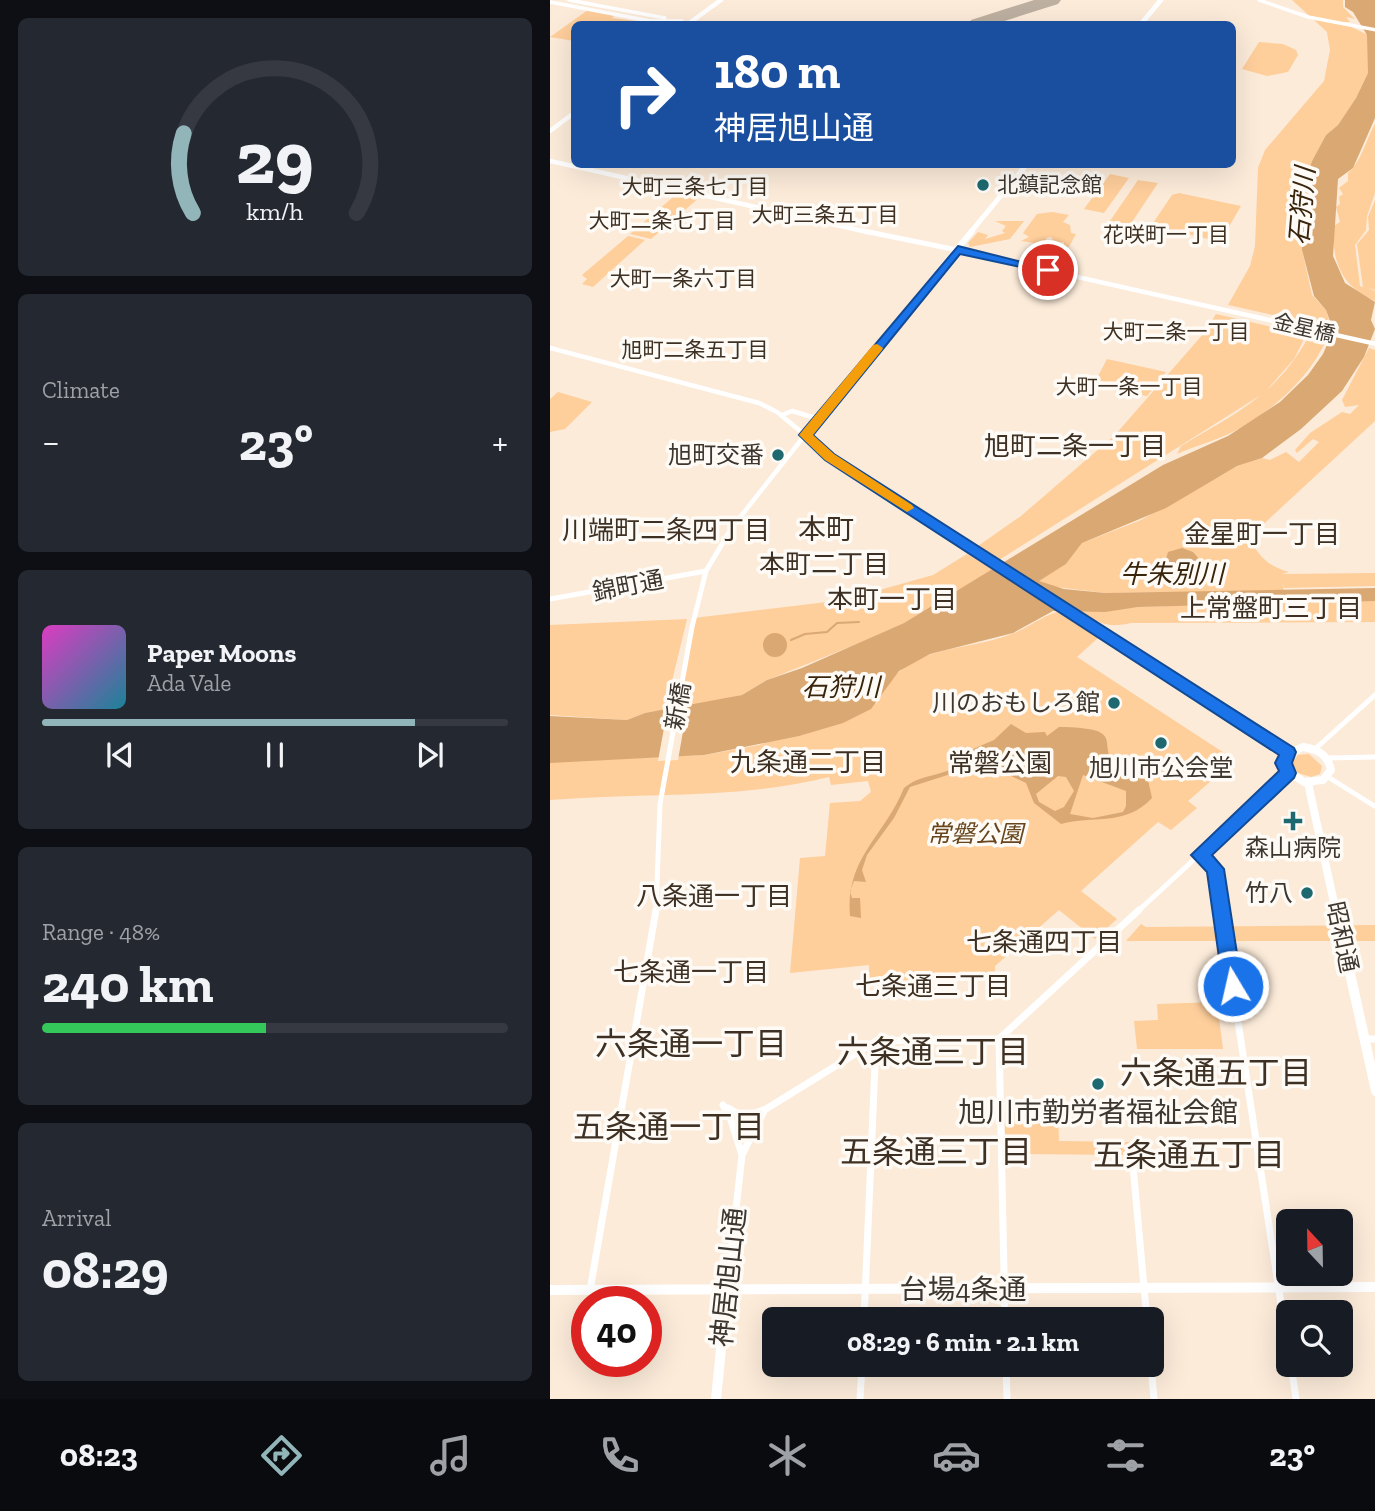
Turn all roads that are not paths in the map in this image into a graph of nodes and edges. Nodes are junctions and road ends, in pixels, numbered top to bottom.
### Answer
1 (569, 0) edge
2 (723, 0) edge
3 (1161, 0) edge
4 (1259, 0) edge
5 (550, 2) edge
6 (650, 21) edge
7 (677, 21) edge
8 (695, 21) edge
9 (1144, 21) edge
10 (1375, 30) edge
11 (571, 113) edge
12 (550, 129) edge
13 (550, 159) edge
14 (571, 162) edge
15 (571, 164) edge
16 (589, 168) edge
17 (598, 168) edge
18 (1024, 168) edge
19 (958, 250) junction
20 (1375, 344) edge
21 (550, 348) edge
22 (782, 415) junction
23 (819, 419) junction
24 (805, 435) junction
25 (706, 571) junction
26 (550, 599) edge
27 (1375, 694) edge
28 (1315, 749) junction
29 (1288, 752) junction
30 (1375, 757) edge
31 (1327, 758) junction
32 (1288, 773) junction
33 (1328, 777) junction
34 (1308, 783) junction
35 (1375, 807) edge
36 (1200, 855) junction
37 (999, 1039) junction
38 (1364, 1039) junction
39 (1375, 1039) edge
40 (876, 1041) junction
41 (1375, 1091) edge
42 (766, 1109) junction
43 (744, 1117) junction
44 (753, 1131) junction
45 (736, 1132) junction
46 (742, 1155) junction
47 (1132, 1155) dead end
48 (591, 1286) edge
49 (1278, 1287) junction
50 (1375, 1287) edge
51 (1005, 1288) junction
52 (1144, 1288) junction
53 (662, 1289) edge
54 (727, 1289) junction
55 (866, 1289) junction
56 (550, 1290) edge
57 (571, 1290) edge
58 (1280, 1300) edge
59 (865, 1307) edge
60 (1005, 1307) edge
61 (1146, 1307) edge
62 (861, 1377) edge
63 (1007, 1377) edge
64 (1152, 1377) edge
65 (1293, 1377) edge
66 (716, 1399) edge
67 (860, 1399) edge
68 (1007, 1399) edge
69 (1154, 1399) edge
70 (1296, 1399) edge

1 - 7 street
2 - 8 main road
3 - 9 highway
4 - 10 street
5 - 6 street
11 - 12 main road
13 - 14 main road
13 - 15 main road
16 - 19 main road
17 - 19 main road
18 - 19 highway
19 - 20 main road, 金星橋
19 - 23 highway
21 - 22 main road
22 - 23 main road
22 - 24 main road
23 - 24 highway
24 - 25 street, 新橋
24 - 29 highway
25 - 26 street, 錦町通
25 - 48 street, 新橋
27 - 28 street
28 - 29 highway
28 - 31 highway
29 - 32 highway
30 - 31 street
31 - 33 highway
32 - 34 highway
32 - 36 street
33 - 34 highway
33 - 35 street
34 - 38 highway, 昭和通
36 - 37 street
36 - 49 street
37 - 40 street
37 - 51 street
38 - 39 street
38 - 41 highway, 昭和通
40 - 42 street, 神居旭山通
40 - 55 street
42 - 43 street, 神居旭山通
42 - 44 street, 神居旭山通
43 - 44 street
43 - 45 street
43 - 45 street, 神居旭山通
44 - 46 street, 神居旭山通
45 - 46 street, 神居旭山通
46 - 54 street, 神居旭山通
47 - 52 street
49 - 50 highway, 台場4条通
49 - 52 highway, 台場4条通
49 - 58 street
51 - 52 highway, 台場4条通
51 - 55 highway, 台場4条通
51 - 60 street
52 - 61 street
53 - 54 highway, 台場4条通
54 - 55 highway, 台場4条通
54 - 66 highway, 神居旭山通
55 - 59 street
56 - 57 highway, 台場4条通
62 - 67 street
63 - 68 street
64 - 69 street
65 - 70 street

